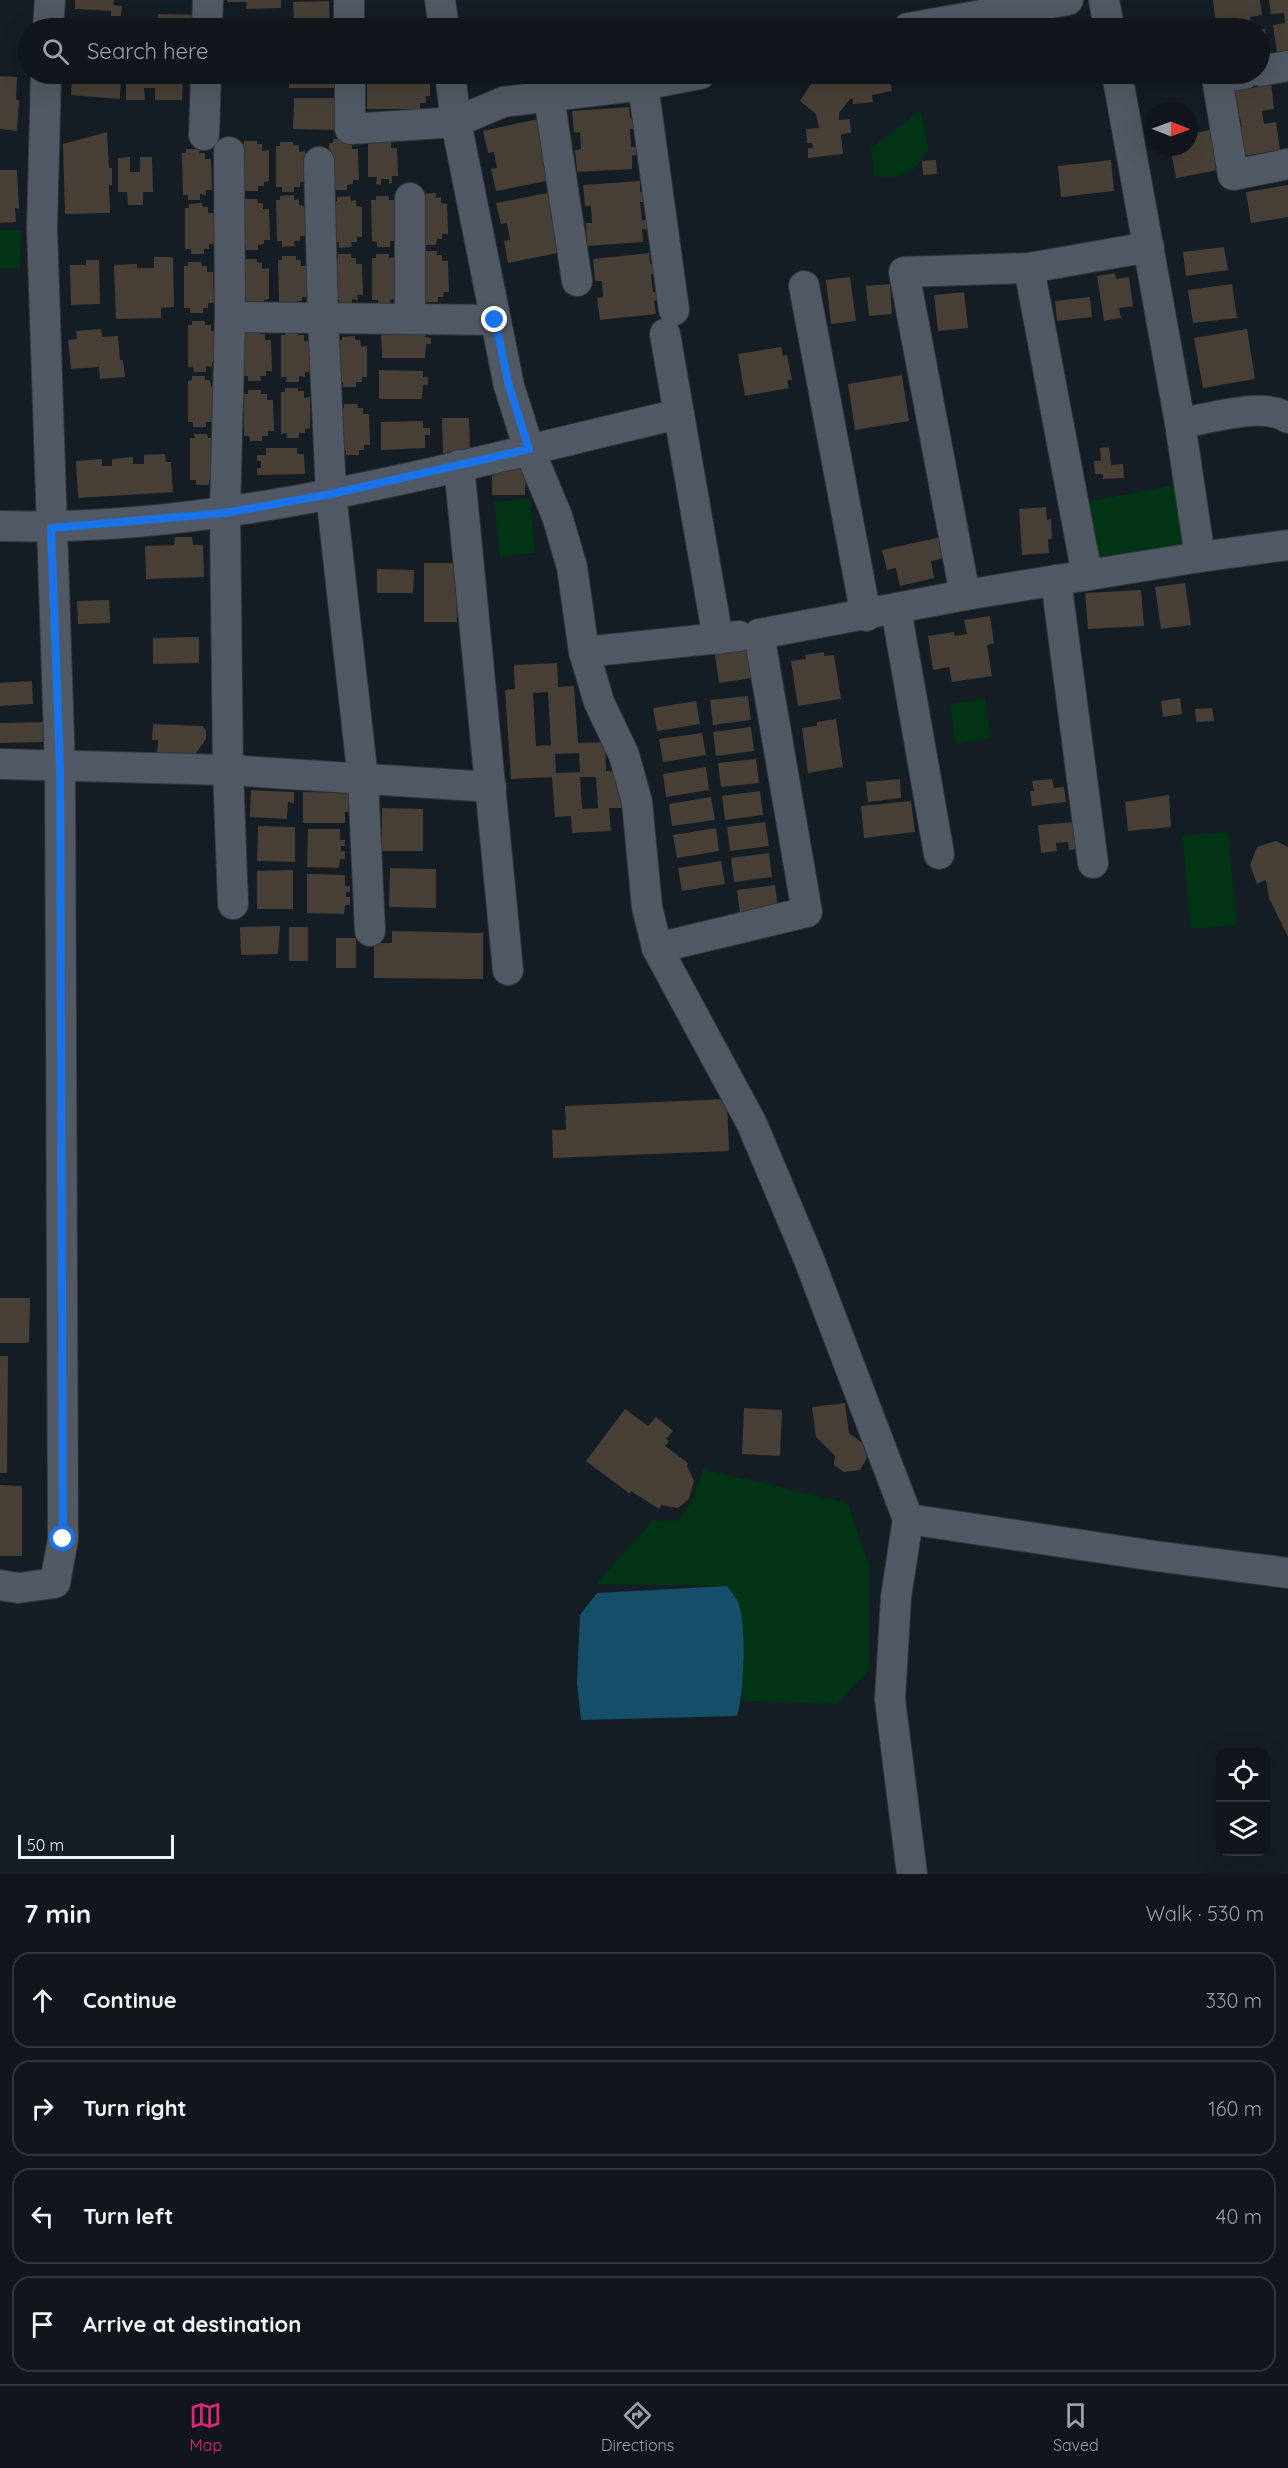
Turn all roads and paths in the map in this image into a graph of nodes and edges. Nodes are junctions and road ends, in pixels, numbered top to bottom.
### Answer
1 (50, 0) edge
2 (208, 0) edge
3 (349, 0) edge
4 (440, 0) edge
5 (1068, 0) edge
6 (1104, 0) edge
7 (49, 18) edge
8 (207, 18) edge
9 (350, 18) edge
10 (443, 18) edge
11 (913, 18) edge
12 (1107, 18) edge
13 (1288, 66) edge
14 (1270, 69) edge
15 (46, 84) edge
16 (206, 84) edge
17 (350, 84) edge
18 (451, 84) edge
19 (648, 84) edge
20 (1119, 84) edge
21 (1217, 84) edge
22 (643, 85) junction
23 (549, 97) junction
24 (456, 122) junction
25 (204, 135) dead end
26 (229, 152) dead end
27 (319, 162) dead end
28 (1288, 164) edge
29 (410, 198) dead end
30 (1149, 247) junction
31 (1029, 268) junction
32 (577, 281) dead end
33 (804, 286) dead end
34 (230, 317) junction
35 (323, 318) junction
36 (410, 319) junction
37 (495, 320) junction
38 (679, 414) junction
39 (1288, 418) edge
40 (1180, 423) junction
41 (529, 449) junction
42 (459, 465) junction
43 (331, 494) junction
44 (225, 513) junction
45 (0, 526) edge
46 (51, 528) junction
47 (1288, 545) edge
48 (1200, 557) junction
49 (1087, 574) junction
50 (1056, 580) junction
51 (965, 595) junction
52 (896, 609) junction
53 (866, 616) junction
54 (759, 634) junction
55 (718, 639) junction
56 (584, 652) junction
57 (0, 764) edge
58 (60, 767) junction
59 (228, 770) junction
60 (363, 779) junction
61 (491, 788) junction
62 (939, 854) dead end
63 (1093, 863) dead end
64 (233, 904) dead end
65 (370, 931) dead end
66 (657, 948) junction
67 (508, 970) dead end
68 (908, 1520) junction
69 (1288, 1573) edge
70 (0, 1585) edge
71 (912, 1874) edge

1 - 7 street
2 - 8 street
3 - 9 street
4 - 10 street
5 - 11 street
6 - 12 street
13 - 14 street
15 - 46 street
16 - 25 street
17 - 24 street
18 - 24 street
19 - 22 street
20 - 30 street
21 - 28 street
22 - 23 street
22 - 38 street
23 - 24 street
23 - 32 street
24 - 37 street
26 - 34 street
27 - 35 street
29 - 36 street
30 - 31 street
30 - 40 street
31 - 49 street
31 - 51 street
33 - 53 street
34 - 35 street
34 - 44 street
35 - 36 street
35 - 43 street
36 - 37 street
37 - 41 street
38 - 41 street
38 - 55 street
39 - 40 street
40 - 48 street
41 - 42 street
41 - 56 street
42 - 43 street
42 - 61 street
43 - 44 street
43 - 60 street
44 - 46 street
44 - 59 street
45 - 46 street
46 - 58 street
47 - 48 street
48 - 49 street
49 - 50 street
50 - 51 street
50 - 63 street
51 - 52 street
52 - 53 street
52 - 62 street
53 - 54 street
54 - 55 street
54 - 66 street
55 - 56 street
56 - 66 street
57 - 58 street
58 - 59 street
58 - 70 street
59 - 60 street
59 - 64 street
60 - 61 street
60 - 65 street
61 - 67 street
66 - 68 street
68 - 69 street
68 - 71 street

